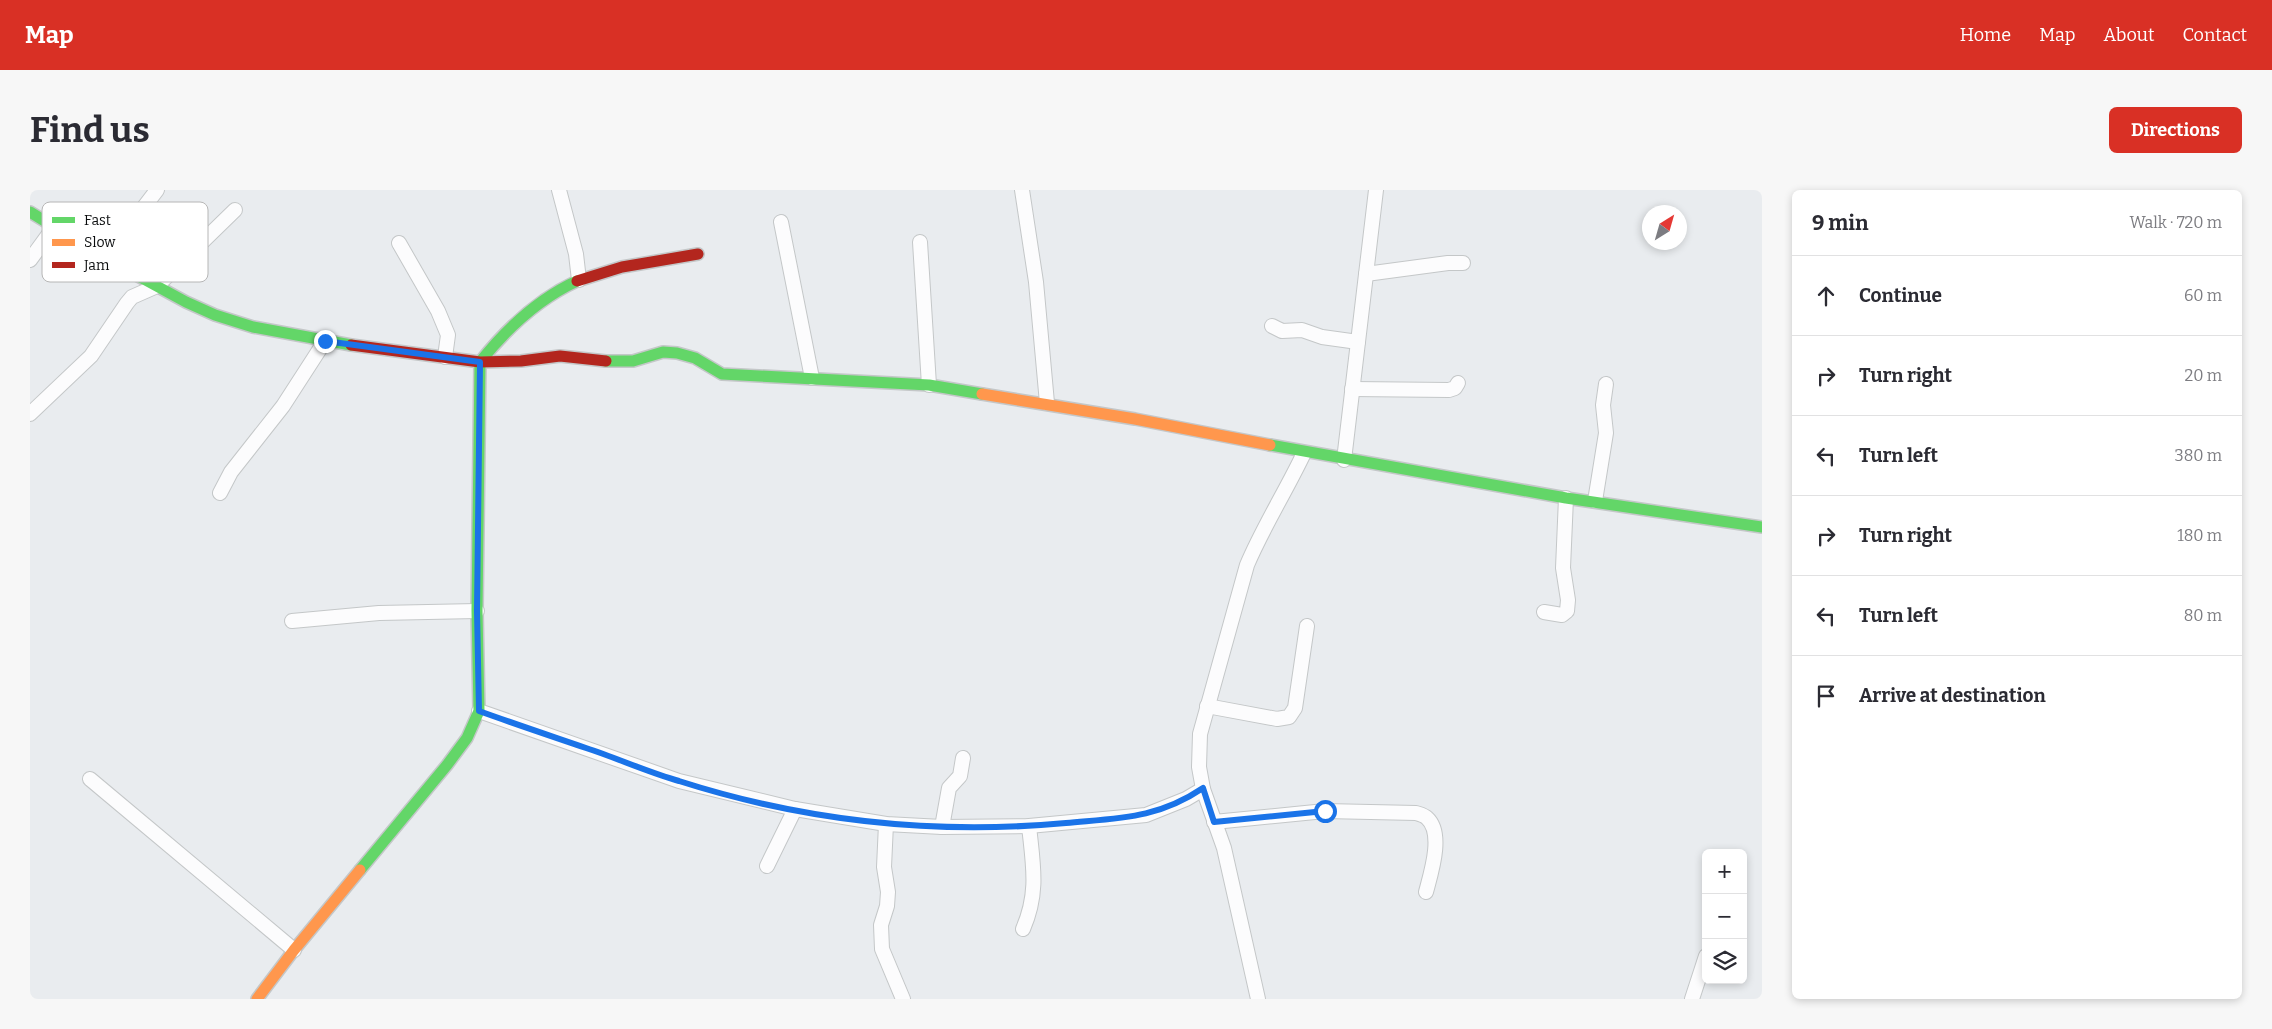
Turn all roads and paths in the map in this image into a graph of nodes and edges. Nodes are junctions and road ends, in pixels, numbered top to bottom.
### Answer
1 (157, 190) edge
2 (560, 190) edge
3 (1022, 190) edge
4 (1376, 190) edge
5 (148, 202) edge
6 (235, 210) dead end
7 (30, 212) edge
8 (42, 219) edge
9 (781, 222) dead end
10 (208, 236) edge
11 (920, 242) dead end
12 (42, 243) edge
13 (399, 243) dead end
14 (698, 254) dead end
15 (30, 260) edge
16 (1463, 264) dead end
17 (1366, 274) junction
18 (579, 280) junction
19 (150, 282) edge
20 (161, 282) edge
21 (157, 286) junction
22 (1272, 326) dead end
23 (325, 341) junction
24 (1358, 342) junction
25 (445, 357) junction
26 (480, 362) junction
27 (812, 378) junction
28 (1458, 383) dead end
29 (1606, 384) dead end
30 (929, 386) junction
31 (1352, 389) junction
32 (1047, 403) junction
33 (30, 414) edge
34 (1304, 453) junction
35 (1344, 460) junction
36 (220, 493) dead end
37 (1566, 498) junction
38 (1595, 501) junction
39 (1762, 527) edge
40 (477, 611) junction
41 (1544, 612) dead end
42 (292, 620) dead end
43 (1307, 626) dead end
44 (1207, 706) junction
45 (479, 711) junction
46 (963, 758) dead end
47 (90, 779) dead end
48 (1203, 788) junction
49 (795, 810) junction
50 (1214, 822) junction
51 (886, 824) junction
52 (1029, 826) junction
53 (942, 828) junction
54 (766, 866) dead end
55 (1426, 892) dead end
56 (1023, 929) dead end
57 (294, 950) junction
58 (1702, 968) edge
59 (257, 999) edge
60 (903, 999) edge
61 (1258, 999) edge
62 (1692, 999) edge

1 - 5 street
2 - 18 street
3 - 32 street
4 - 17 street
6 - 10 street
7 - 8 street
9 - 27 street
11 - 30 street
12 - 15 street
13 - 25 street
14 - 18 street
16 - 17 street
17 - 24 street
18 - 26 street
19 - 21 street
20 - 21 street
21 - 23 street
21 - 33 street
22 - 24 street
23 - 25 street
23 - 36 street
24 - 31 street
25 - 26 street
26 - 27 street
26 - 40 street
27 - 30 street
28 - 31 street
29 - 38 street
30 - 32 street
31 - 35 street
32 - 34 street
34 - 35 street
34 - 44 street
35 - 37 street
37 - 38 street
37 - 41 street
38 - 39 street
40 - 42 street
40 - 45 street
43 - 44 street
44 - 48 street
45 - 49 street
45 - 57 street
46 - 53 street
47 - 57 street
48 - 50 street
48 - 52 street
49 - 51 street
49 - 54 street
50 - 55 street
50 - 61 street
51 - 53 street
51 - 60 street
52 - 53 street
52 - 56 street
57 - 59 street
58 - 62 street

